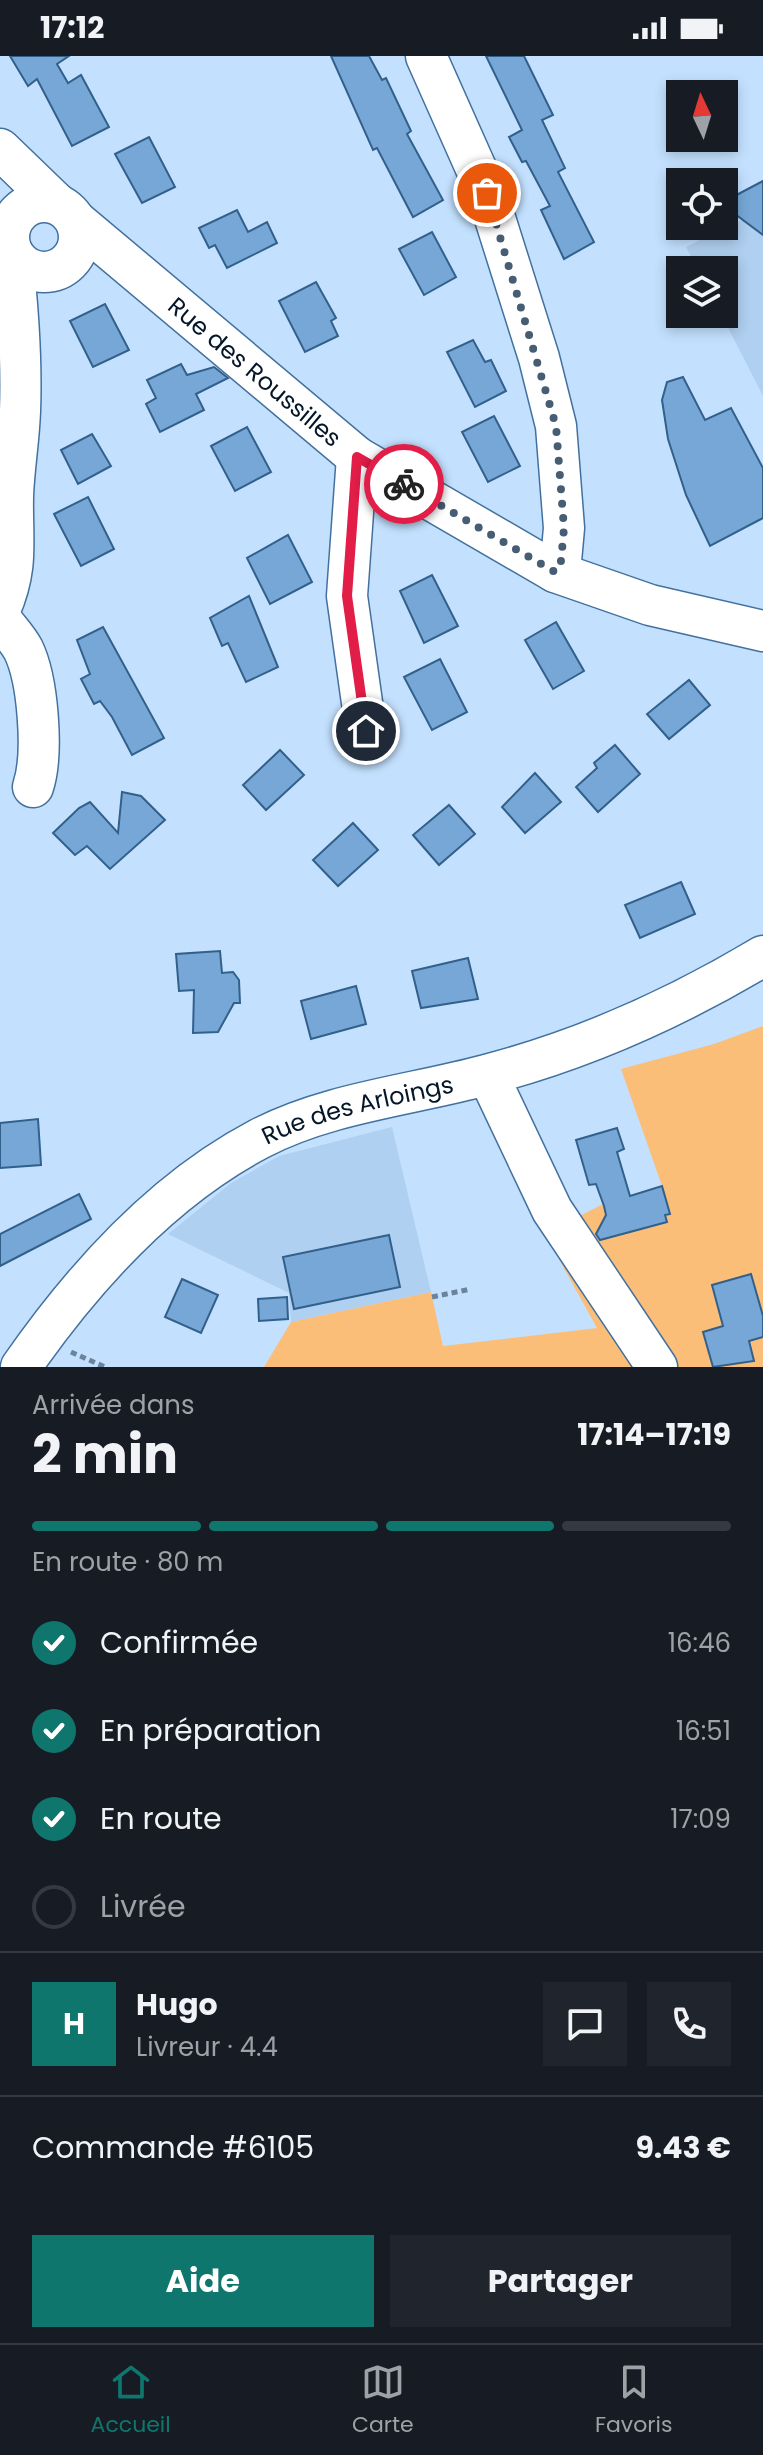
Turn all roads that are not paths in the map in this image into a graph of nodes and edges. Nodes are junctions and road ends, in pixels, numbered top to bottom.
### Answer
1 (426, 56) edge
2 (0, 149) edge
3 (66, 212) junction
4 (7, 239) edge
5 (59, 266) junction
6 (143, 279) junction
7 (20, 324) junction
8 (357, 457) junction
9 (555, 572) junction
10 (0, 610) edge
11 (0, 618) edge
12 (763, 631) edge
13 (366, 731) dead end
14 (33, 787) dead end
15 (763, 956) edge
16 (488, 1075) junction
17 (21, 1367) edge
18 (657, 1367) edge

1 - 9 street
2 - 3 street, Rue des Roussilles
3 - 4 street
3 - 5 street
3 - 6 street, Rue des Roussilles
4 - 5 street
4 - 7 street
5 - 6 street, Rue des Roussilles
5 - 7 street
6 - 8 street, Rue des Roussilles
7 - 10 street
8 - 9 street, Rue des Roussilles
8 - 13 street
9 - 12 street, Rue des Roussilles
11 - 14 street
15 - 16 street, Rue des Arloings
16 - 17 street, Rue des Arloings
16 - 18 street

